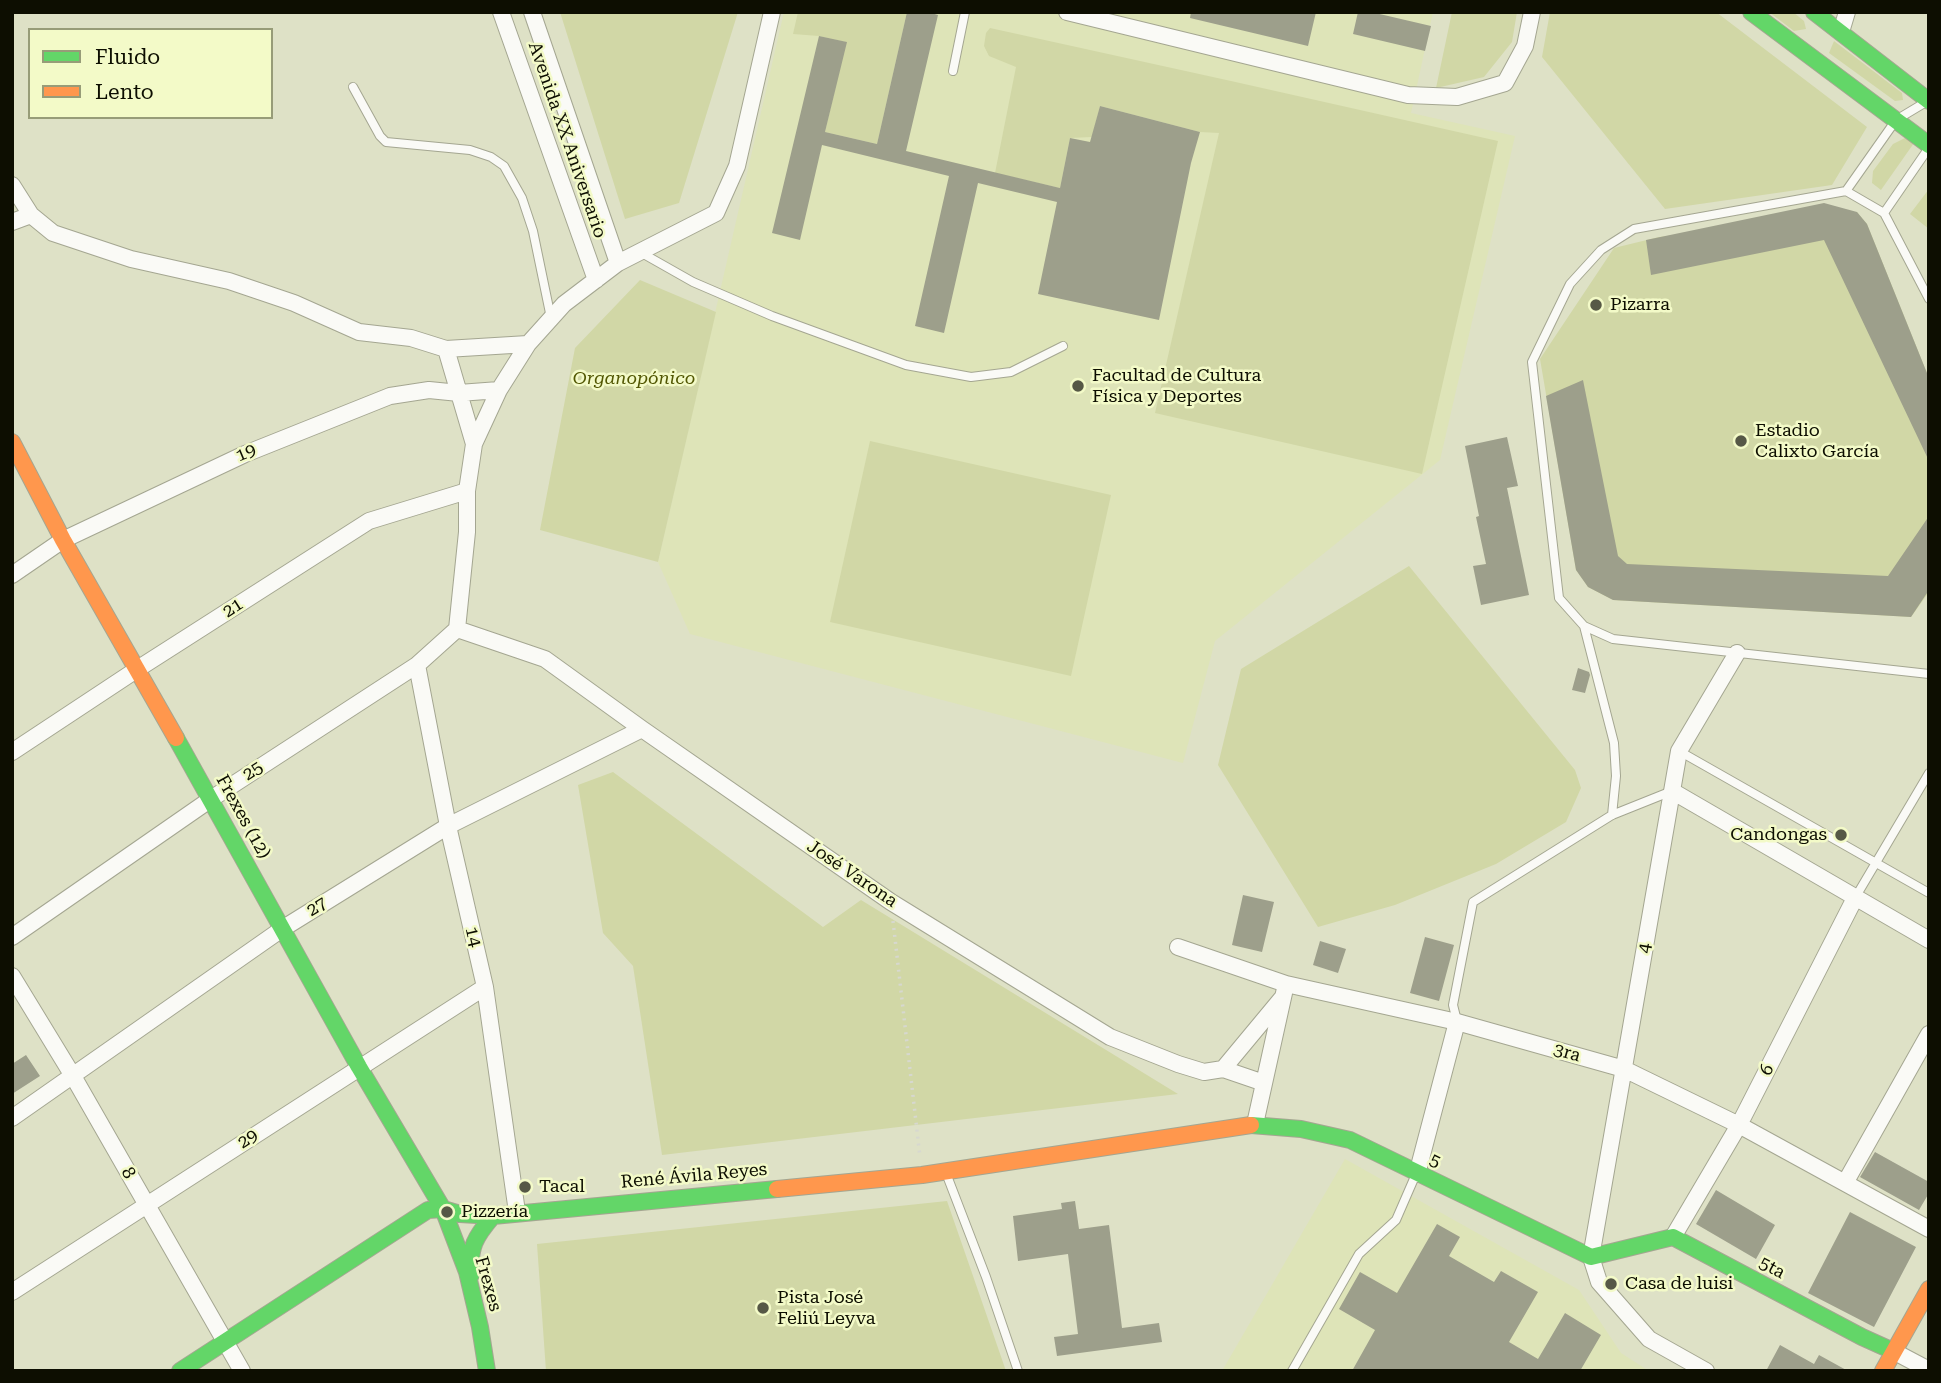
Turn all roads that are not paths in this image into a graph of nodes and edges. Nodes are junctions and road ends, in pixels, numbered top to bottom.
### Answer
1 (501, 12) edge
2 (532, 12) edge
3 (772, 12) edge
4 (965, 12) edge
5 (1067, 12) edge
6 (1532, 12) edge
7 (1751, 12) edge
8 (1814, 12) edge
9 (1847, 12) edge
10 (1841, 32) junction
11 (953, 71) dead end
12 (353, 87) dead end
13 (1929, 101) edge
14 (1896, 120) junction
15 (1929, 146) edge
16 (12, 185) edge
17 (1846, 191) junction
18 (1884, 213) junction
19 (31, 215) junction
20 (12, 222) edge
21 (640, 252) junction
22 (618, 263) junction
23 (596, 280) junction
24 (1929, 299) edge
25 (551, 318) junction
26 (528, 344) junction
27 (1063, 346) dead end
28 (446, 349) junction
29 (499, 390) junction
30 (459, 393) junction
31 (12, 442) edge
32 (474, 444) junction
33 (467, 491) junction
34 (63, 540) junction
35 (12, 575) edge
36 (1584, 626) junction
37 (457, 629) junction
38 (1737, 653) junction
39 (416, 665) junction
40 (136, 670) junction
41 (1929, 674) edge
42 (642, 729) junction
43 (1679, 751) junction
44 (12, 752) edge
45 (1929, 773) edge
46 (1672, 791) junction
47 (211, 799) junction
48 (1612, 815) junction
49 (448, 826) junction
50 (1876, 863) junction
51 (1929, 893) edge
52 (1855, 898) junction
53 (282, 929) junction
54 (12, 937) edge
55 (1929, 940) edge
56 (1178, 947) dead end
57 (12, 976) edge
58 (485, 987) junction
59 (1285, 990) junction
60 (1457, 1022) junction
61 (1929, 1034) edge
62 (359, 1067) junction
63 (1223, 1069) junction
64 (1624, 1069) junction
65 (73, 1076) junction
66 (1264, 1083) junction
67 (12, 1118) edge
68 (1255, 1124) junction
69 (1739, 1125) junction
70 (945, 1171) junction
71 (1417, 1174) junction
72 (1845, 1183) junction
73 (146, 1205) junction
74 (443, 1209) junction
75 (517, 1212) junction
76 (493, 1216) junction
77 (1929, 1228) edge
78 (1673, 1237) junction
79 (1591, 1257) junction
80 (1929, 1289) edge
81 (12, 1292) edge
82 (474, 1299) junction
83 (226, 1340) junction
84 (1893, 1351) junction
85 (1929, 1370) edge
86 (180, 1371) edge
87 (242, 1371) edge
88 (487, 1371) edge
89 (1018, 1371) edge
90 (1292, 1371) edge
91 (1706, 1371) edge
92 (1883, 1371) edge

1 - 23 street, Avenida XX Aniversario
2 - 22 street, Avenida XX Aniversario
3 - 21 street
4 - 11 lane
5 - 6 street
7 - 14 street
8 - 10 street
9 - 10 street
10 - 13 street
12 - 25 lane
13 - 14 lane
14 - 15 street
14 - 17 lane
15 - 18 lane
16 - 19 street
17 - 18 lane
17 - 36 lane
18 - 24 lane
19 - 20 street
19 - 28 street
21 - 22 street
21 - 27 lane
22 - 23 street
23 - 25 street
25 - 26 street
26 - 28 street
26 - 29 street
28 - 30 street
29 - 30 street, 19
29 - 32 street
30 - 32 street
30 - 34 street, 19
31 - 34 street, Frexes (12)
32 - 33 street
33 - 37 street
33 - 40 street, 21
34 - 35 street, 19
34 - 40 street, Frexes (12)
36 - 38 lane
36 - 48 lane
37 - 39 street, 25
37 - 42 street, José Varona
38 - 41 lane
38 - 43 street, 4
39 - 47 street, 25
39 - 49 street, 14
40 - 44 street, 21
40 - 47 street, Frexes (12)
42 - 49 street, 27
42 - 63 street, José Varona
43 - 46 street, 4
43 - 50 lane
45 - 50 lane
46 - 48 lane
46 - 52 street
46 - 64 street, 4
47 - 53 street, Frexes (12)
47 - 54 street, 25
48 - 60 lane
49 - 53 street, 27
49 - 58 street, 14
50 - 51 lane
50 - 52 lane
52 - 55 street
52 - 69 street, 6
53 - 62 street, Frexes (12)
53 - 65 street, 27
56 - 59 street, 3ra
57 - 65 street, 8
58 - 62 street, 29
58 - 75 street, 14
59 - 60 street, 3ra
59 - 63 street
59 - 66 street
60 - 64 street, 3ra
60 - 71 street
61 - 72 street
62 - 73 street, 29
62 - 74 street, Frexes (12)
63 - 66 street, José Varona
64 - 69 street, 3ra
64 - 79 street, 4
65 - 67 street, 27
65 - 73 street, 8
66 - 68 street
68 - 70 street, René Ávila Reyes
68 - 71 street, 5
69 - 72 street, 3ra
69 - 78 street, 6
70 - 75 street, René Ávila Reyes
70 - 89 lane
71 - 79 street, 5
71 - 90 lane
72 - 77 street, 3ra
73 - 81 street, 29
73 - 83 street, 8
74 - 76 street, René Ávila Reyes
74 - 82 street, Frexes
74 - 83 street
75 - 76 street, René Ávila Reyes
76 - 82 street
78 - 79 street
78 - 84 street, 5ta
79 - 91 street
80 - 84 street
82 - 88 street, Frexes
83 - 86 street
83 - 87 street, 8
84 - 85 street, 5ta
84 - 92 street

